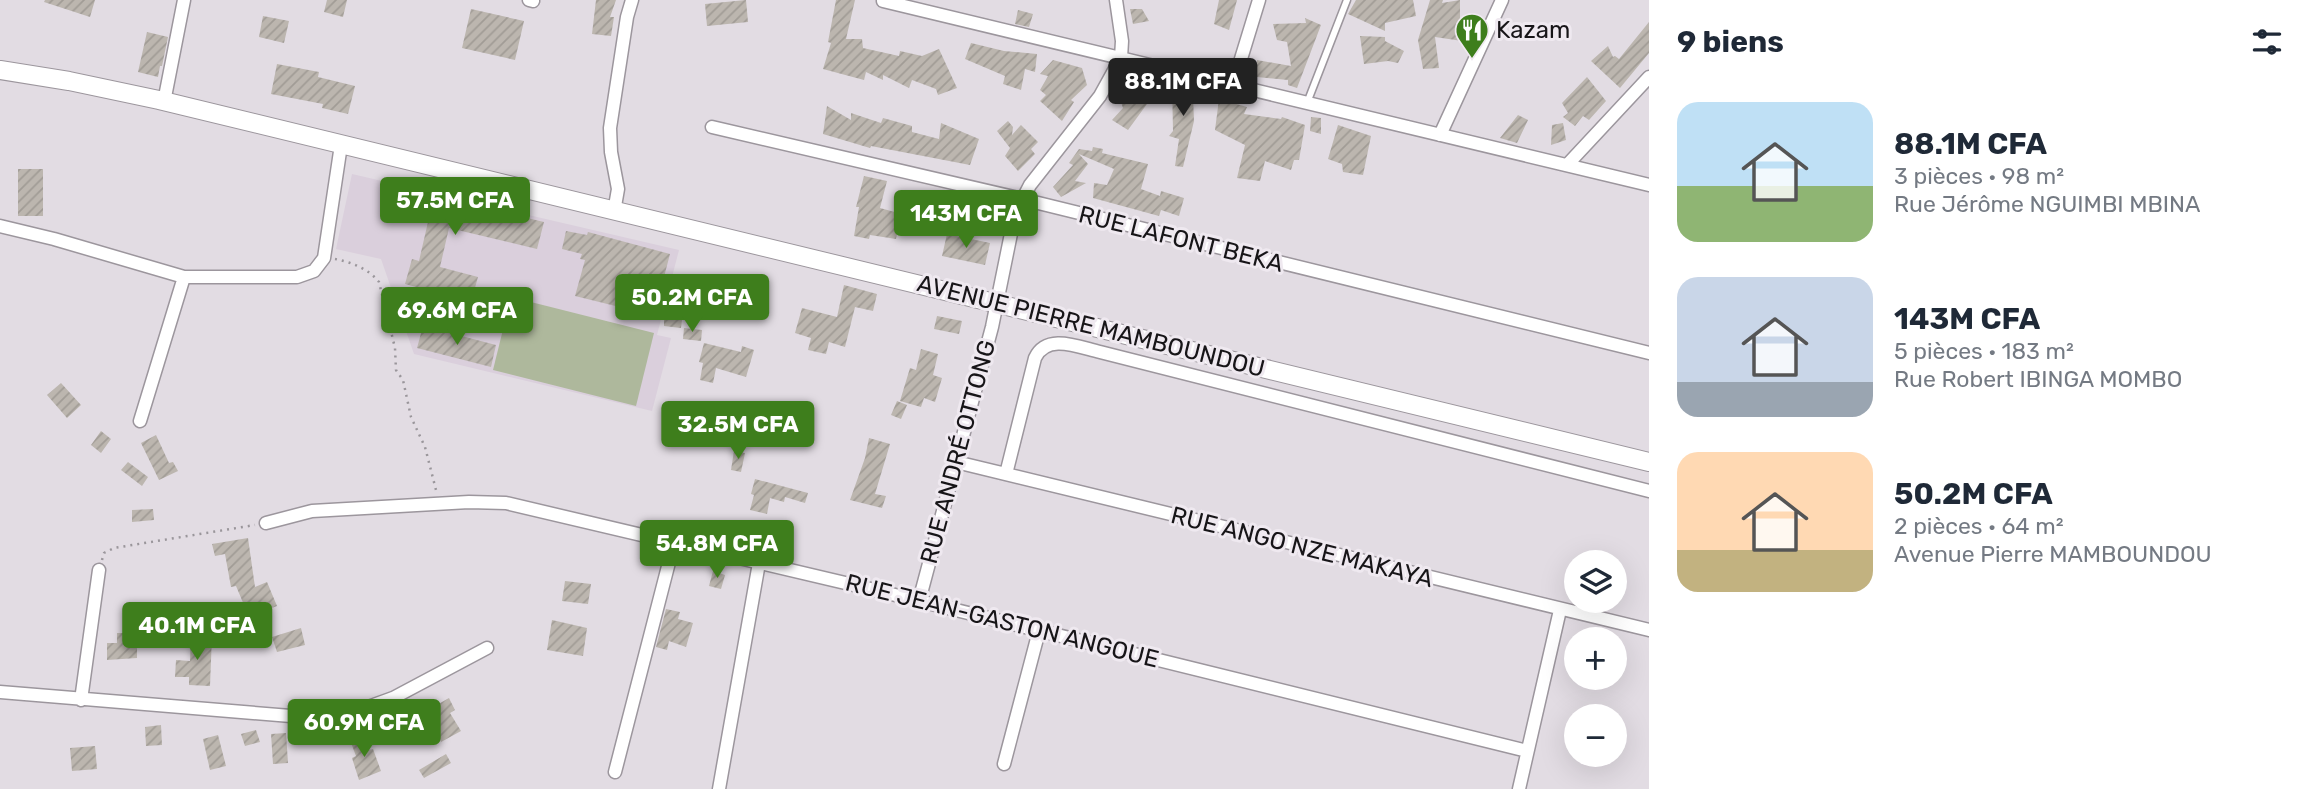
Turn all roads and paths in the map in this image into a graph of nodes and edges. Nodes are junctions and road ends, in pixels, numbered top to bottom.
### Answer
1 (184, 0) edge
2 (632, 0) edge
3 (1116, 0) edge
4 (1259, 0) edge
5 (1347, 0) edge
6 (1502, 0) edge
7 (883, 1) edge
8 (1122, 58) junction
9 (0, 70) edge
10 (1649, 77) edge
11 (1233, 85) junction
12 (164, 102) junction
13 (1307, 103) junction
14 (712, 127) dead end
15 (1440, 135) junction
16 (341, 145) junction
17 (1567, 165) junction
18 (1649, 185) edge
19 (1022, 199) junction
20 (614, 212) junction
21 (0, 226) edge
22 (324, 258) junction
23 (184, 277) junction
24 (997, 303) junction
25 (1649, 354) edge
26 (140, 421) dead end
27 (956, 462) junction
28 (1649, 462) edge
29 (1006, 474) junction
30 (1649, 491) edge
31 (443, 503) junction
32 (266, 523) joint
33 (674, 543) junction
34 (759, 563) junction
35 (99, 569) joint
36 (919, 601) junction
37 (1560, 610) junction
38 (1649, 630) edge
39 (1039, 631) junction
40 (487, 649) dead end
41 (0, 692) edge
42 (81, 699) junction
43 (1527, 751) junction
44 (1004, 764) dead end
45 (615, 772) dead end
46 (719, 789) edge
47 (1519, 789) edge

1 - 12 street
2 - 20 street
3 - 8 street
4 - 11 street
5 - 13 lane
6 - 15 street
7 - 8 street
8 - 11 street
8 - 19 street, RUE ANDRÉ OTTONG
9 - 12 street, AVENUE PIERRE MAMBOUNDOU
10 - 17 street
11 - 13 street
12 - 16 street, AVENUE PIERRE MAMBOUNDOU
13 - 15 street
14 - 19 street, RUE LAFONT BEKA
15 - 17 street
16 - 20 street, AVENUE PIERRE MAMBOUNDOU
16 - 22 street
17 - 18 street
19 - 24 street, RUE ANDRÉ OTTONG
19 - 25 street, RUE LAFONT BEKA
20 - 24 street, AVENUE PIERRE MAMBOUNDOU
21 - 23 street
22 - 23 street
22 - 31 path
23 - 26 street
24 - 27 street, RUE ANDRÉ OTTONG
24 - 28 street, AVENUE PIERRE MAMBOUNDOU
27 - 29 street, RUE ANGO NZE MAKAYA
27 - 36 street, RUE ANDRÉ OTTONG
29 - 30 street
29 - 37 street, RUE ANGO NZE MAKAYA
31 - 32 street, RUE JEAN-GASTON ANGOUE
31 - 33 street, RUE JEAN-GASTON ANGOUE
32 - 35 path
33 - 34 street, RUE JEAN-GASTON ANGOUE
33 - 45 street
34 - 36 street, RUE JEAN-GASTON ANGOUE
34 - 46 street
35 - 42 street
36 - 39 street, RUE JEAN-GASTON ANGOUE
37 - 38 street, RUE ANGO NZE MAKAYA
37 - 43 street
39 - 43 street, RUE JEAN-GASTON ANGOUE
39 - 44 street
40 - 42 street
41 - 42 street
43 - 47 street

